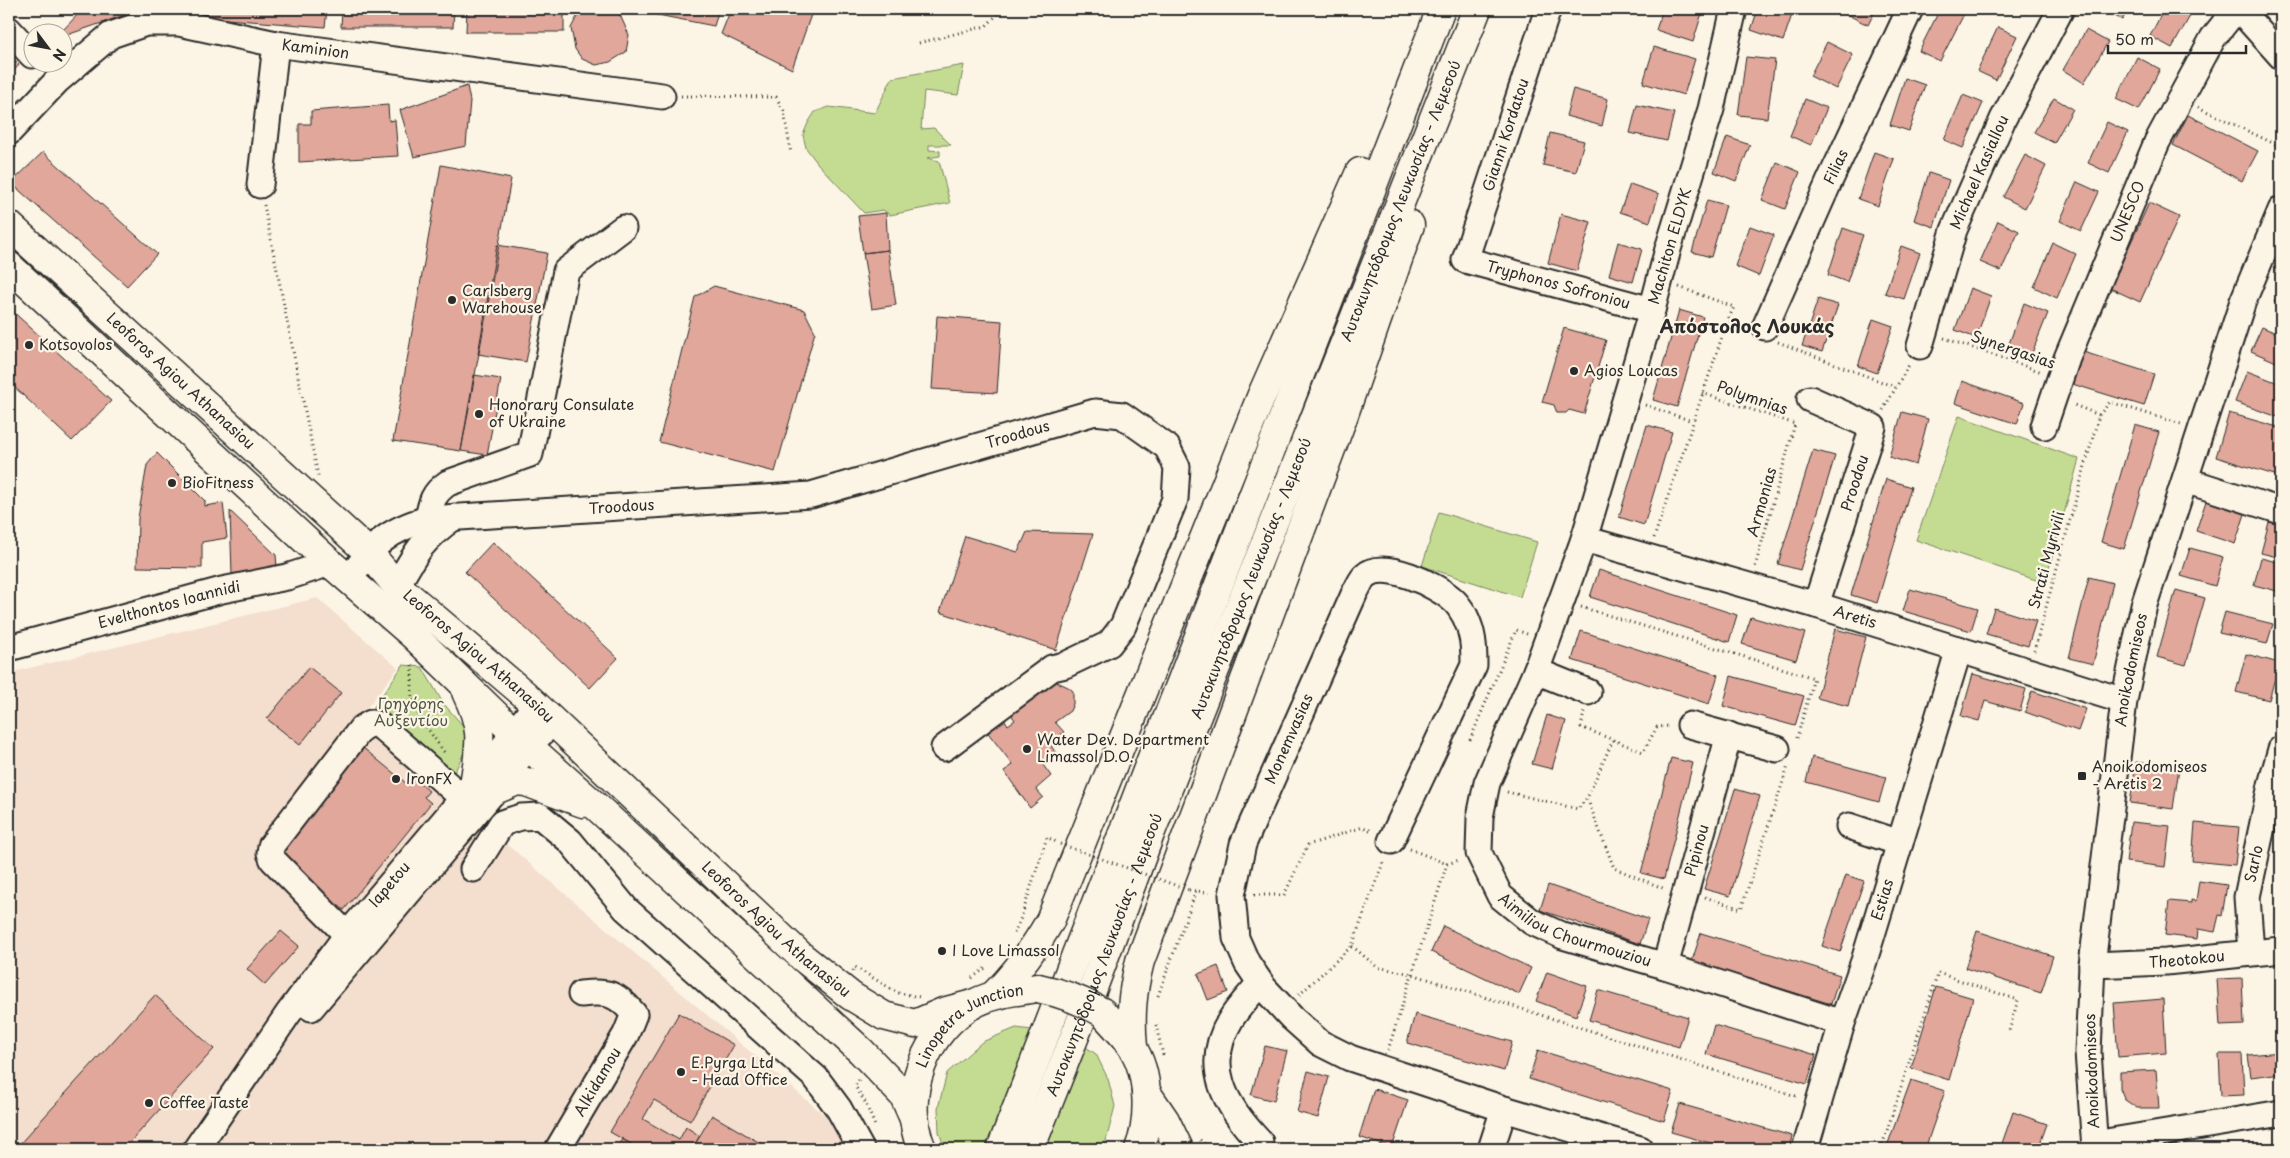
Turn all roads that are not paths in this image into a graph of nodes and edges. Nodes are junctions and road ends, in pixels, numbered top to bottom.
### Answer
1 (1439, 9) edge
2 (1477, 9) edge
3 (1548, 9) edge
4 (1734, 9) edge
5 (1910, 9) edge
6 (2062, 9) edge
7 (2238, 9) edge
8 (9, 30) edge
9 (22, 44) edge
10 (276, 44) junction
11 (2281, 56) edge
12 (48, 72) edge
13 (57, 81) junction
14 (662, 96) road end
15 (9, 132) edge
16 (260, 185) road end
17 (2281, 210) edge
18 (9, 225) edge
19 (623, 228) dead end
20 (1464, 260) joint
21 (9, 266) edge
22 (1652, 310) junction
23 (1772, 335) road end
24 (1920, 346) road end
25 (1810, 399) dead end
26 (2044, 426) dead end
27 (2185, 480) junction
28 (2281, 511) edge
29 (454, 517) junction
30 (428, 519) junction
31 (1584, 539) junction
32 (368, 552) junction
33 (339, 571) junction
34 (397, 586) junction
35 (1816, 604) junction
36 (9, 648) edge
37 (1959, 649) junction
38 (1536, 671) junction
39 (463, 685) junction
40 (1588, 692) road end
41 (2124, 700) junction
42 (544, 714) junction
43 (1690, 725) road end
44 (1730, 735) junction
45 (521, 739) junction
46 (944, 748) dead end
47 (2281, 749) edge
48 (1784, 753) road end
49 (477, 791) junction
50 (599, 809) junction
51 (1849, 826) dead end
52 (1391, 840) road end
53 (1900, 843) junction
54 (473, 869) dead end
55 (347, 935) junction
56 (2281, 950) edge
57 (2252, 952) junction
58 (2092, 965) junction
59 (1664, 966) junction
60 (1260, 983) junction
61 (979, 993) junction
62 (581, 994) dead end
63 (1842, 1023) junction
64 (1133, 1048) junction
65 (250, 1071) junction
66 (1144, 1088) junction
67 (1504, 1109) junction
68 (2281, 1113) edge
69 (915, 1121) junction
70 (865, 1140) edge
71 (1260, 1142) dead end
72 (2095, 1147) edge
73 (196, 1149) edge
74 (558, 1149) edge
75 (922, 1149) edge
76 (1001, 1149) edge
77 (1030, 1149) edge
78 (1139, 1149) edge
79 (1179, 1149) edge
80 (1491, 1149) edge
81 (1640, 1149) edge
82 (1805, 1149) edge

1 - 61 main road
1 - 76 main road, Αυτοκινητόδρομος Λευκωσίας - Λεμεσού
2 - 64 main road
2 - 77 main road, Αυτοκινητόδρομος Λευκωσίας - Λεμεσού
3 - 20 street, Gianni Kordatou
4 - 22 street, Machiton ELDYK
5 - 23 street, Filias
6 - 24 street, Michael Kasiallou
7 - 11 street
7 - 26 street, UNESCO
8 - 9 street
10 - 13 street, Kaminion
10 - 14 street, Kaminion
10 - 16 street
12 - 13 street
13 - 15 street, Kaminion
17 - 27 street, Anoikodomiseos
18 - 32 main road, Leoforos Agiou Athanasiou
19 - 30 street
20 - 22 street, Tryphonos Sofroniou
21 - 33 main road, Leoforos Agiou Athanasiou
22 - 31 street, Machiton ELDYK
25 - 35 street, Proodou
27 - 28 street
27 - 41 street, Anoikodomiseos
29 - 30 street, Troodous
29 - 34 street
29 - 46 street, Troodous
30 - 32 street, Troodous
31 - 35 street, Aretis
31 - 38 street, Aimiliou Chourmouziou
32 - 33 street, Troodous
32 - 34 main road, Leoforos Agiou Athanasiou
33 - 36 street, Evelthontos Ioannidi
33 - 39 main road, Leoforos Agiou Athanasiou
34 - 42 main road, Leoforos Agiou Athanasiou
35 - 37 street, Aretis
37 - 41 street, Aretis
37 - 53 street, Estias
38 - 40 street
38 - 59 street, Aimiliou Chourmouziou
39 - 45 main road, Leoforos Agiou Athanasiou
39 - 49 main road
41 - 58 street, Anoikodomiseos
42 - 45 street, Iapetou
42 - 61 main road, Leoforos Agiou Athanasiou
43 - 44 street
44 - 48 street
44 - 59 street, Pipinou
45 - 49 street, Iapetou
45 - 50 main road, Leoforos Agiou Athanasiou
47 - 57 street, Sarlo
49 - 50 main road
49 - 55 street, Iapetou
49 - 55 street
49 - 65 street, Iapetou
50 - 69 main road, Leoforos Agiou Athanasiou
51 - 53 street
52 - 60 street, Monemvasias
53 - 63 street, Estias
54 - 70 street
55 - 65 street, Iapetou
56 - 57 street, Theotokou
57 - 58 street, Theotokou
58 - 72 street, Anoikodomiseos
59 - 63 street, Aimiliou Chourmouziou
60 - 67 street, Monemvasias
60 - 71 street
61 - 64 main road, Linopetra Junction, bridge
61 - 69 main road, Linopetra Junction
62 - 74 street, Alkidamou
63 - 82 street, Estias
64 - 66 main road, Linopetra Junction
65 - 73 street, Iapetou
66 - 78 main road, Linopetra Junction
66 - 79 main road
67 - 80 street
67 - 81 street, Monemvasias
68 - 72 street
69 - 75 main road, Linopetra Junction

